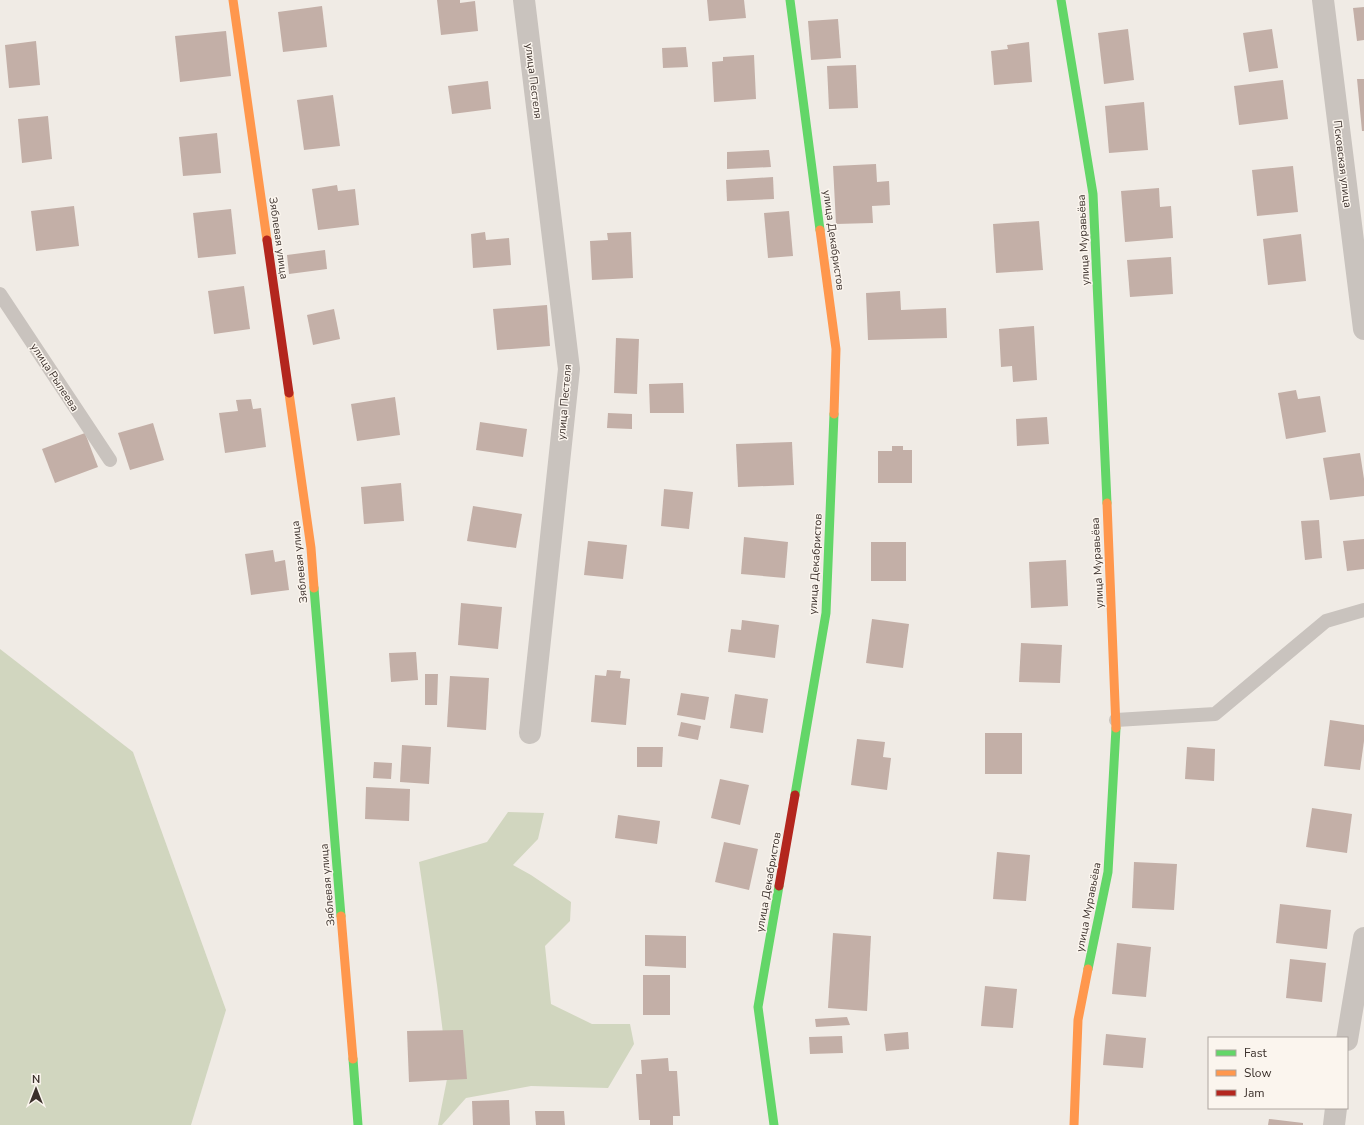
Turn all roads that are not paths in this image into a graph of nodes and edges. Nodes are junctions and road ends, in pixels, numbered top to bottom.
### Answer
1 (233, 0) edge
2 (524, 0) edge
3 (790, 0) edge
4 (1061, 0) edge
5 (1322, 0) edge
6 (0, 294) edge
7 (1364, 328) edge
8 (110, 460) dead end
9 (1364, 610) edge
10 (1116, 720) junction
11 (530, 734) dead end
12 (1364, 938) edge
13 (1348, 1037) edge
14 (1336, 1109) edge
15 (358, 1125) edge
16 (774, 1125) edge
17 (1074, 1125) edge
18 (1334, 1125) edge

1 - 15 street, Зяблевая улица
2 - 11 street, улица Пестеля
3 - 16 street, улица Декабристов
4 - 10 street, улица Муравьёва
5 - 7 street, Псковская улица
6 - 8 lane, улица Рылеева
9 - 10 lane
10 - 17 street, улица Муравьёва
12 - 13 street
14 - 18 street

